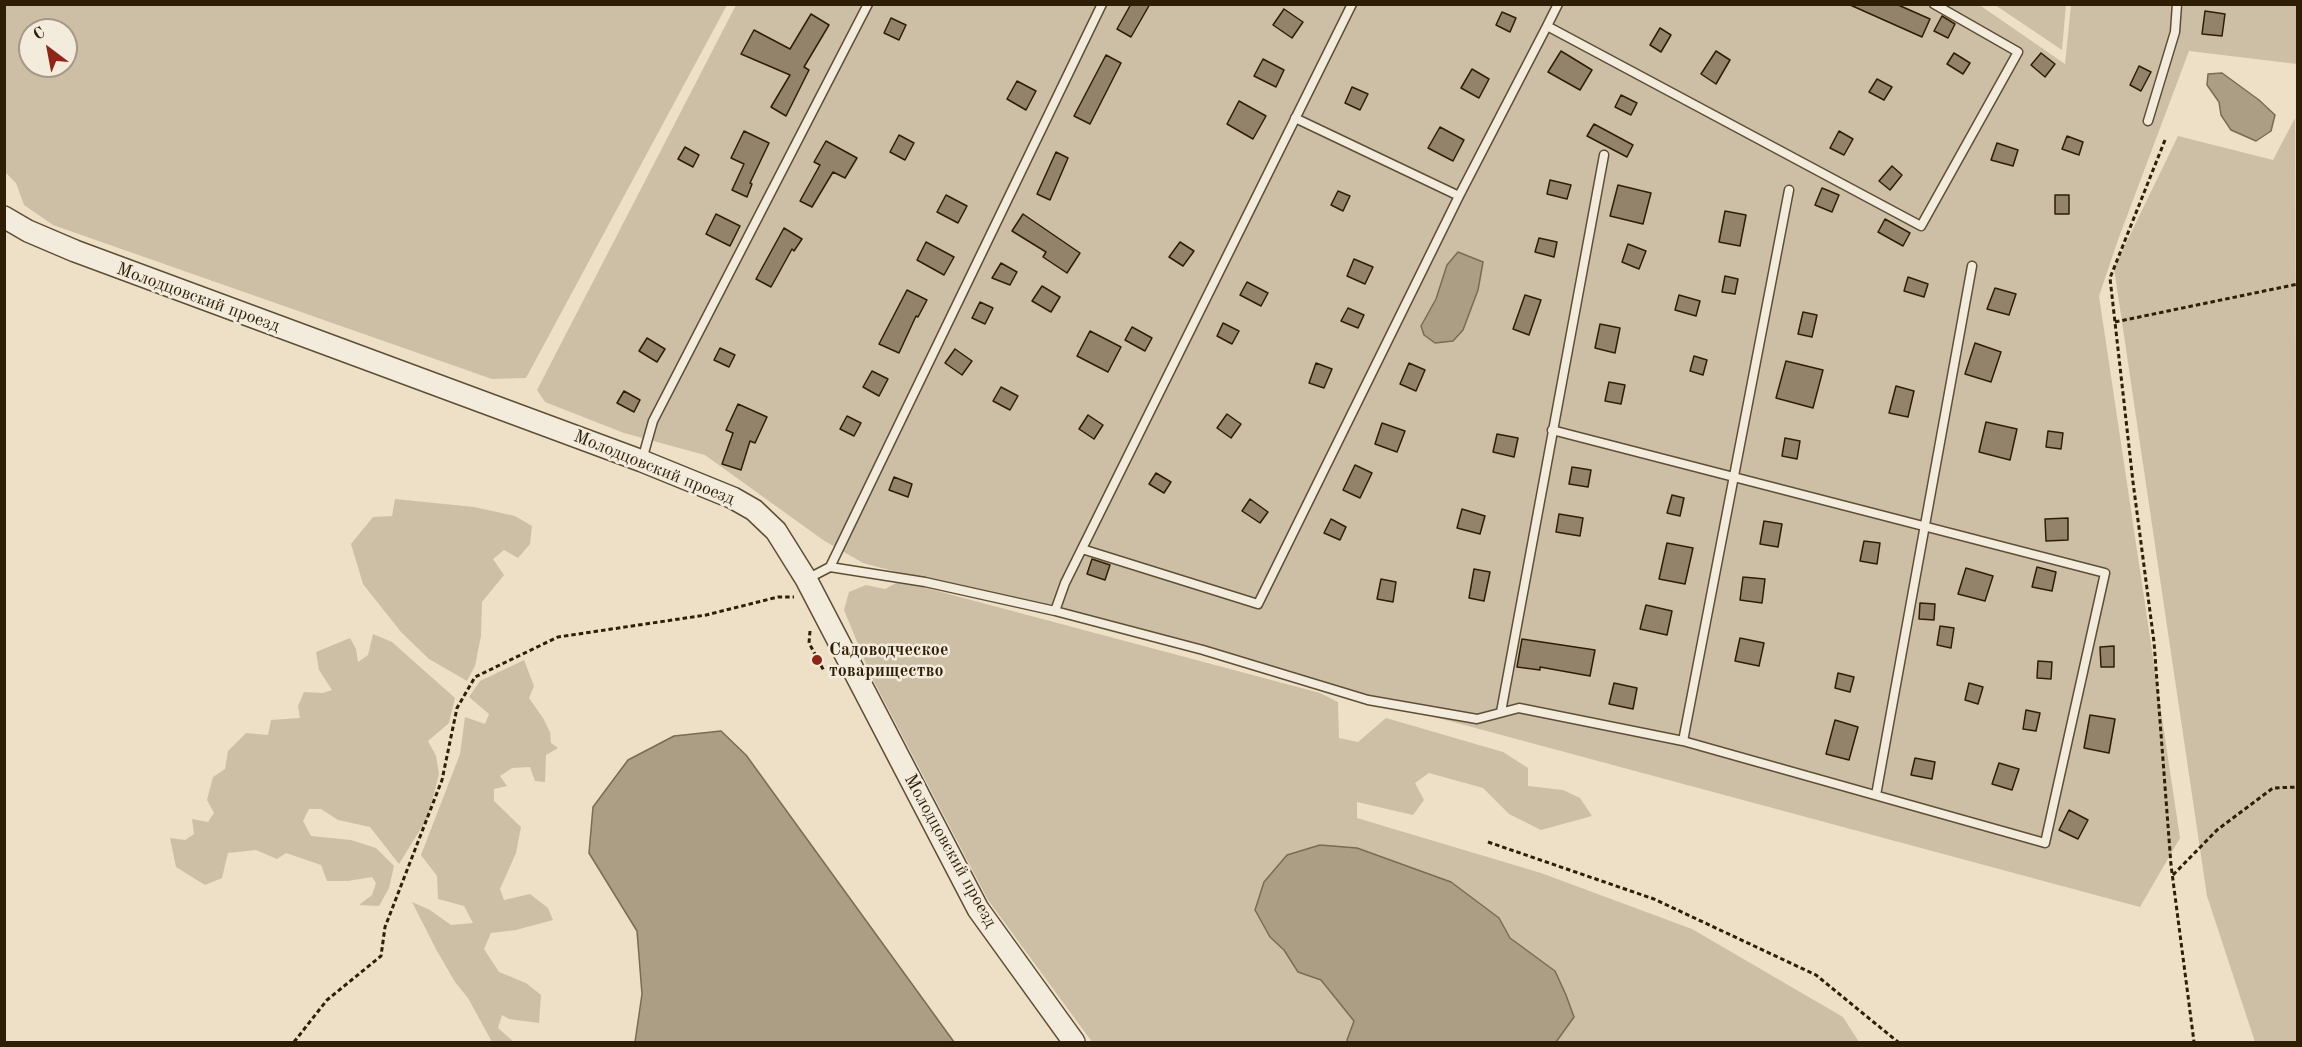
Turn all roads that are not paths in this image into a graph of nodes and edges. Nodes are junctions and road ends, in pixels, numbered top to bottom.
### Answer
1 (868, 4) edge
2 (1102, 4) edge
3 (1352, 4) edge
4 (1558, 4) edge
5 (1934, 4) edge
6 (2177, 4) edge
7 (1547, 26) junction
8 (1295, 118) junction
9 (2148, 121) dead end
10 (1604, 155) dead end
11 (1789, 190) dead end
12 (1459, 196) junction
13 (4, 217) edge
14 (1972, 266) dead end
15 (1552, 430) junction
16 (642, 461) junction
17 (1734, 477) junction
18 (1925, 527) junction
19 (1082, 549) junction
20 (830, 567) junction
21 (804, 588) junction
22 (1055, 611) junction
23 (1501, 712) junction
24 (1683, 741) junction
25 (1876, 795) junction
26 (1074, 1042) edge

1 - 16 lane
2 - 20 lane
3 - 8 lane
4 - 7 lane
5 - 7 lane
6 - 9 lane
7 - 12 lane
8 - 12 lane
8 - 19 lane
10 - 15 lane
11 - 17 lane
12 - 19 lane
13 - 16 street, Молодцовский проезд
14 - 18 lane
15 - 17 lane
15 - 23 lane
16 - 21 street, Молодцовский проезд
17 - 18 lane
17 - 24 lane
18 - 25 lane
18 - 25 lane
19 - 22 lane
20 - 21 lane
20 - 22 lane
21 - 26 street, Молодцовский проезд
22 - 23 lane
23 - 24 lane
24 - 25 lane

